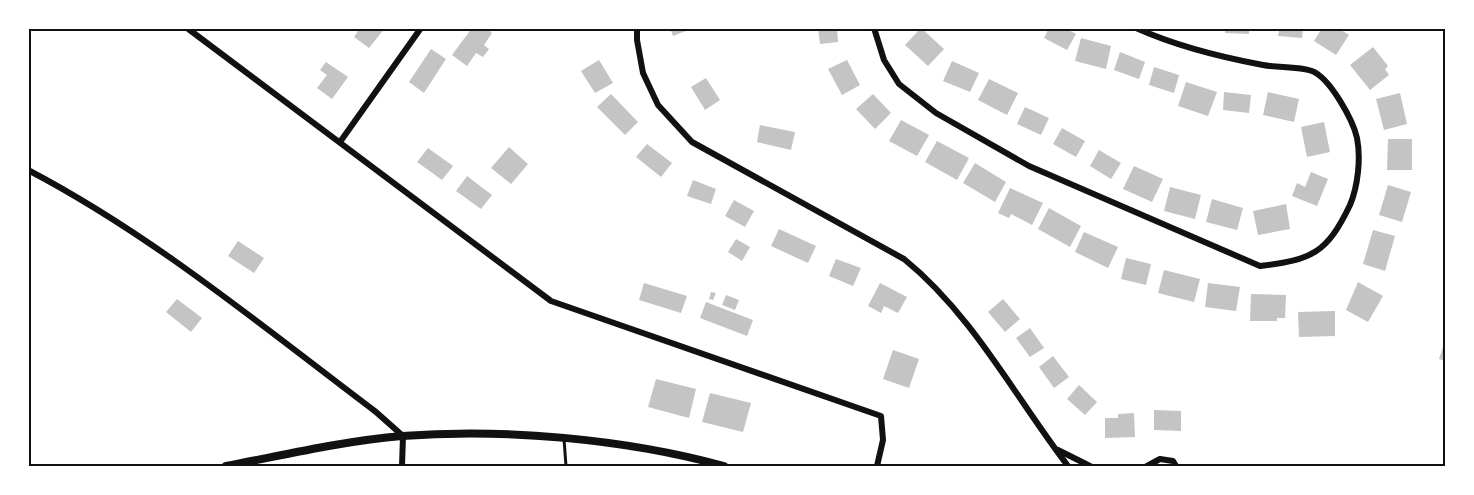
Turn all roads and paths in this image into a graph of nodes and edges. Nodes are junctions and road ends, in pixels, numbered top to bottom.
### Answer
1 (187, 28) edge
2 (421, 28) edge
3 (637, 28) edge
4 (874, 28) edge
5 (1136, 28) edge
6 (340, 142) junction
7 (28, 170) edge
8 (402, 436) junction
9 (564, 437) junction
10 (1054, 448) junction
11 (226, 466) edge
12 (402, 466) edge
13 (566, 466) edge
14 (724, 466) edge
15 (877, 466) edge
16 (1068, 466) edge
17 (1090, 466) edge
18 (1147, 466) edge
19 (1176, 466) edge

1 - 6 street
2 - 6 street
3 - 10 street
4 - 5 street
6 - 15 street
7 - 8 street
8 - 9 street
8 - 11 street
8 - 12 street
9 - 13 lane
9 - 14 street
10 - 16 street
10 - 17 street
18 - 19 street

